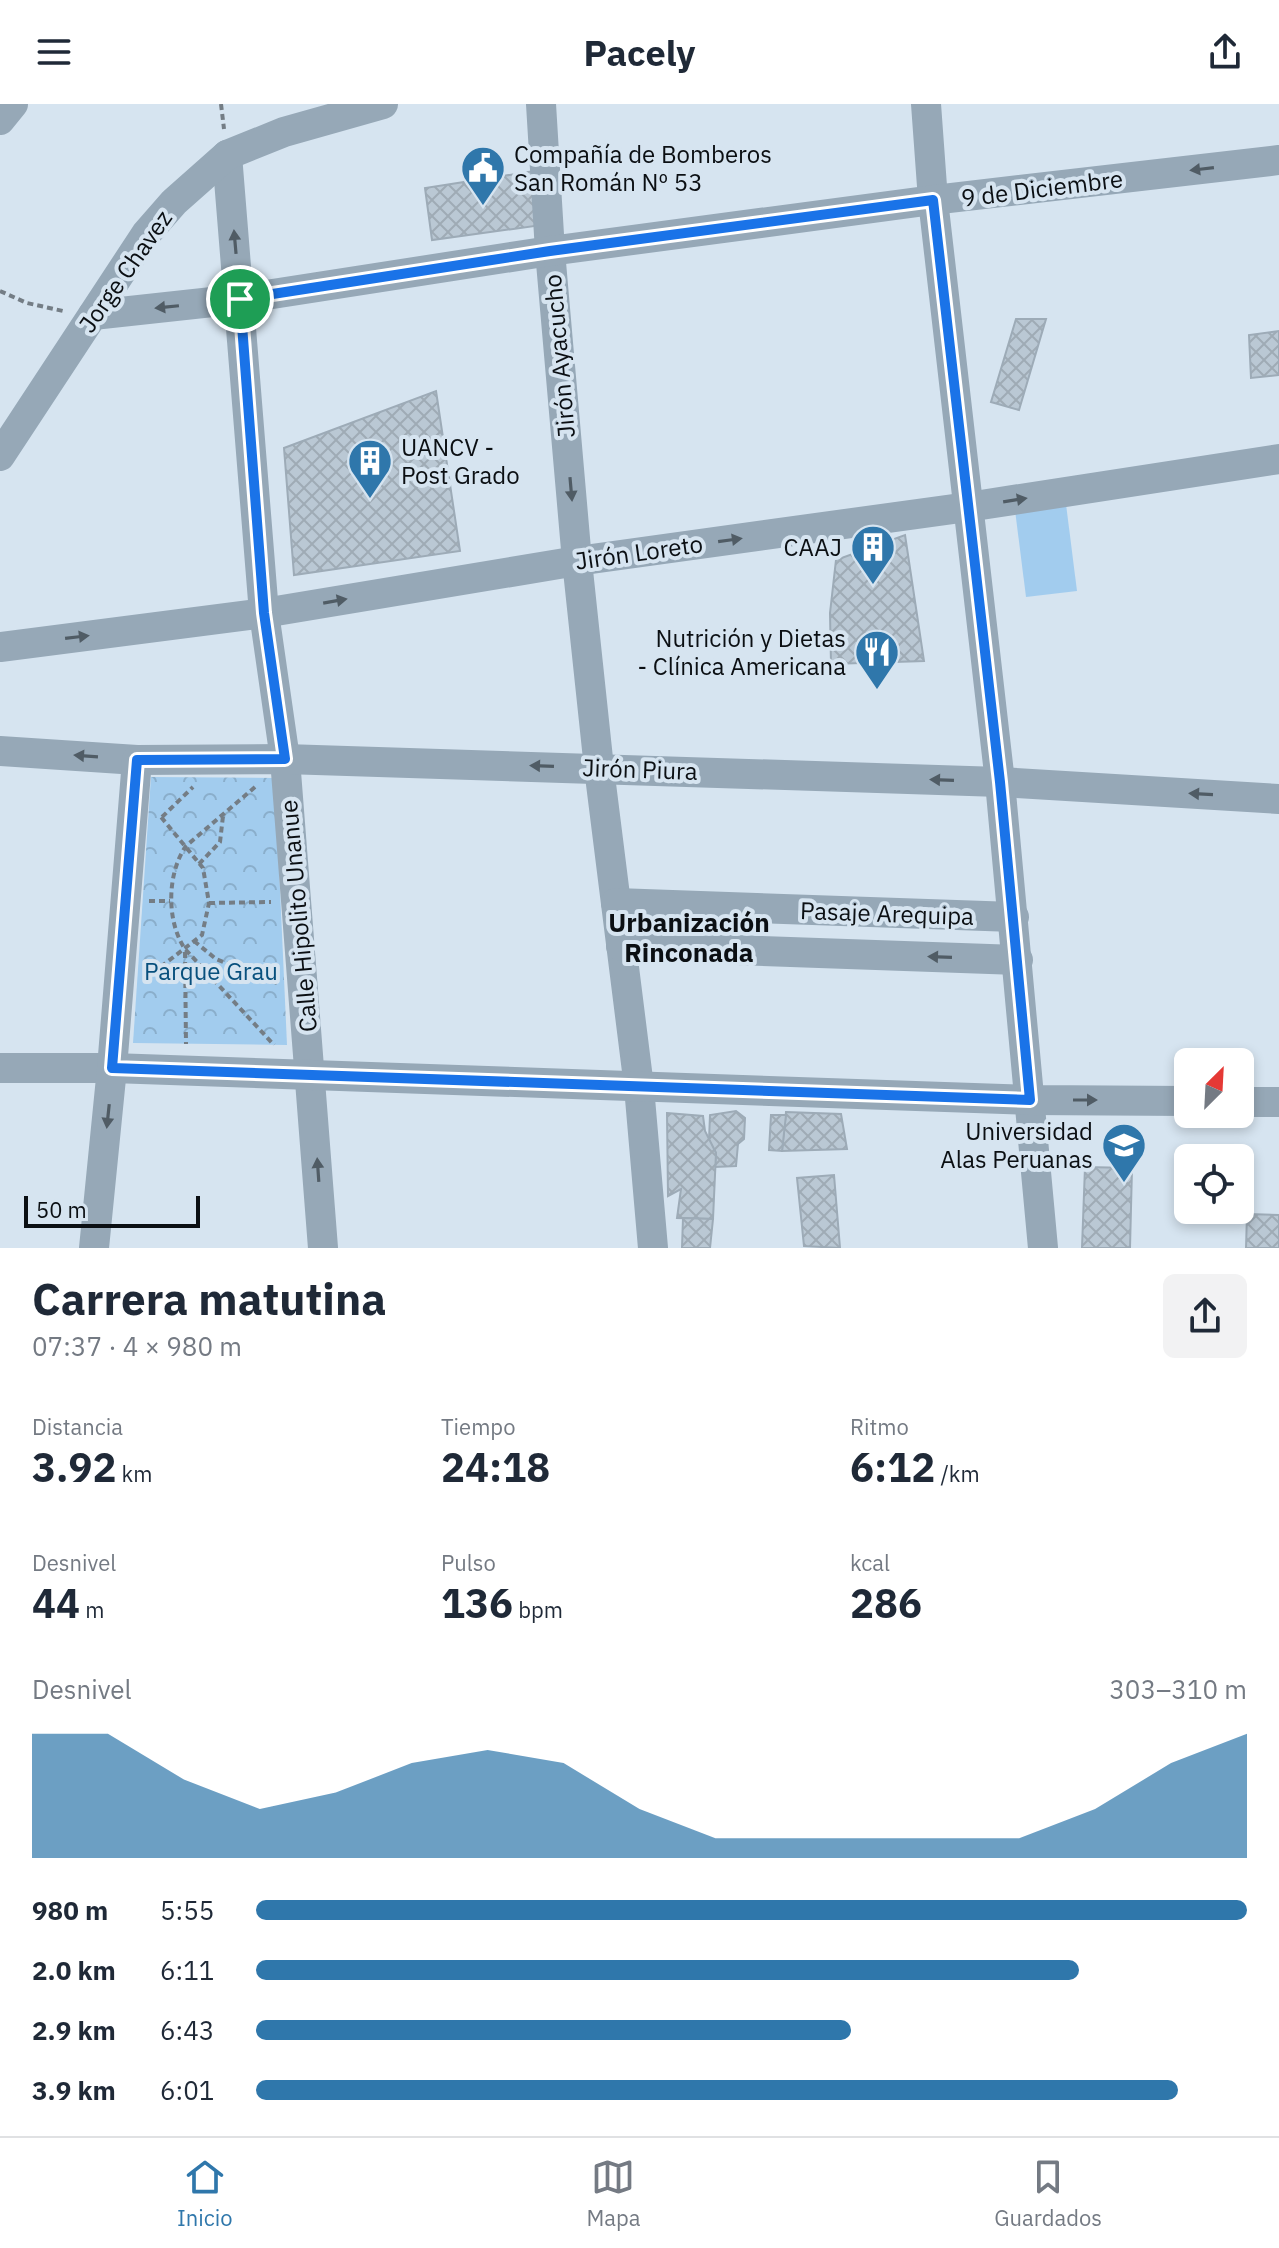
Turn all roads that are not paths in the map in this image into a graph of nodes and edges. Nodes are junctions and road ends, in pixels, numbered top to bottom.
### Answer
1 (13, 104) edge
2 (383, 104) edge
3 (541, 104) edge
4 (926, 104) edge
5 (0, 120) edge
6 (227, 155) junction
7 (1279, 160) edge
8 (933, 200) junction
9 (550, 251) junction
10 (240, 299) junction
11 (93, 315) junction
12 (0, 456) edge
13 (1279, 459) edge
14 (968, 507) junction
15 (577, 561) junction
16 (264, 613) junction
17 (0, 647) edge
18 (0, 751) edge
19 (137, 760) junction
20 (599, 768) junction
21 (275, 769) junction
22 (1000, 782) junction
23 (1279, 799) edge
24 (616, 903) junction
25 (1014, 917) junction
26 (621, 946) junction
27 (1018, 960) junction
28 (0, 1068) edge
29 (112, 1068) junction
30 (311, 1075) junction
31 (639, 1087) junction
32 (1030, 1100) junction
33 (1174, 1101) edge
34 (1254, 1102) edge
35 (1279, 1102) edge
36 (94, 1248) edge
37 (323, 1248) edge
38 (653, 1248) edge
39 (1043, 1248) edge

1 - 5 street
2 - 6 street, Jorge Chavez
3 - 9 street, Jirón Ayacucho
4 - 8 street
10 -> 6 street, Calle Hipolito Unanue
6 - 11 street, Jorge Chavez
7 -> 8 street, 9 de Diciembre
8 - 9 street, 9 de Diciembre
8 - 14 street
9 - 10 street, 9 de Diciembre
9 -> 15 street, Jirón Ayacucho
10 -> 11 street, 9 de Diciembre
10 - 16 street, Calle Hipolito Unanue
11 - 12 street, Jorge Chavez
14 -> 13 street, Jirón Loreto
15 -> 14 street, Jirón Loreto
14 - 22 street
16 -> 15 street, Jirón Loreto
15 - 20 street, Jirón Ayacucho
17 -> 16 street, Jirón Loreto
16 - 21 street, Calle Hipolito Unanue
19 -> 18 street, Jirón Piura
19 - 21 street, Jirón Piura
19 - 29 street
20 -> 21 street, Jirón Piura
22 -> 20 street, Jirón Piura
20 - 24 street, Jirón Ayacucho
21 - 30 street, Calle Hipolito Unanue
23 -> 22 street, Jirón Piura
22 - 25 street
24 - 25 street, Pasaje Arequipa
24 - 26 street, Jirón Ayacucho
25 - 27 street
27 -> 26 street, Pasaje Arequipa
26 - 31 street, Jirón Ayacucho
27 - 32 street
28 - 29 street
29 - 30 street
29 -> 36 street
30 - 31 street
37 -> 30 street, Calle Hipolito Unanue
31 - 32 street
31 - 38 street, Jirón Ayacucho
32 -> 33 street
32 - 39 street
34 - 35 street

